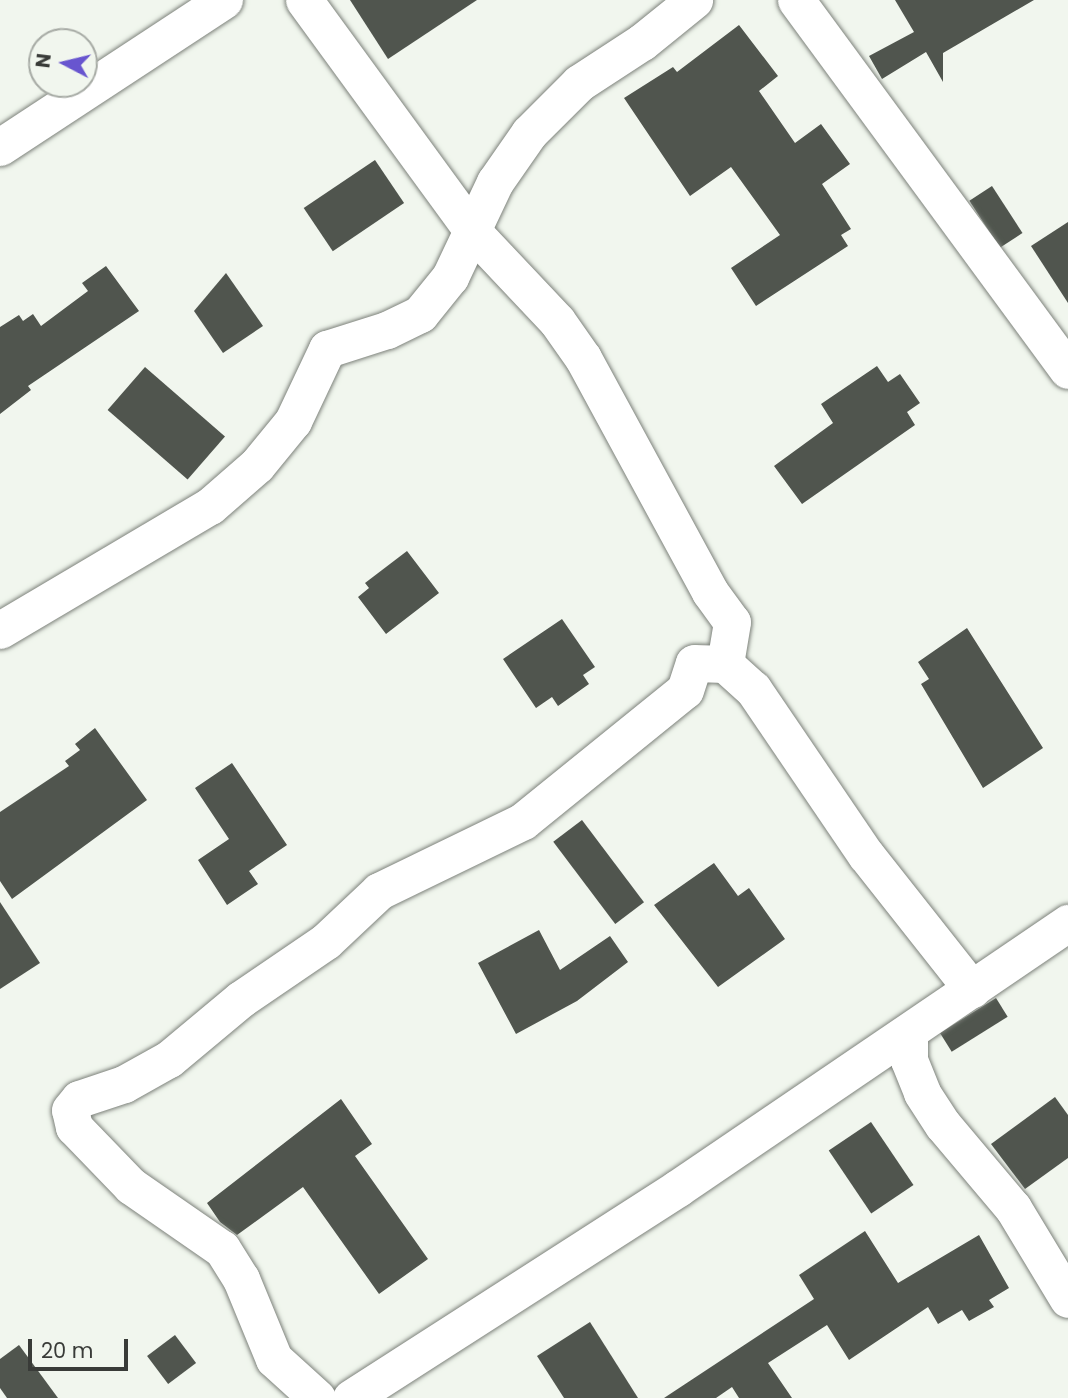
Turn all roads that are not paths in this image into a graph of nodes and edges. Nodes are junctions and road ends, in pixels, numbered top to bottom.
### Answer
1 (224, 0) edge
2 (304, 0) edge
3 (694, 0) edge
4 (796, 0) edge
5 (0, 148) edge
6 (474, 233) junction
7 (1062, 350) edge
8 (0, 630) edge
9 (725, 664) junction
10 (1068, 923) edge
11 (972, 989) junction
12 (909, 1032) junction
13 (1068, 1299) edge
14 (317, 1398) edge
15 (351, 1398) edge

1 - 5 street
2 - 6 street
3 - 6 street
4 - 7 street
6 - 8 street
6 - 9 street
9 - 11 street
9 - 14 street
10 - 11 street
11 - 12 street
12 - 13 street
12 - 15 street

